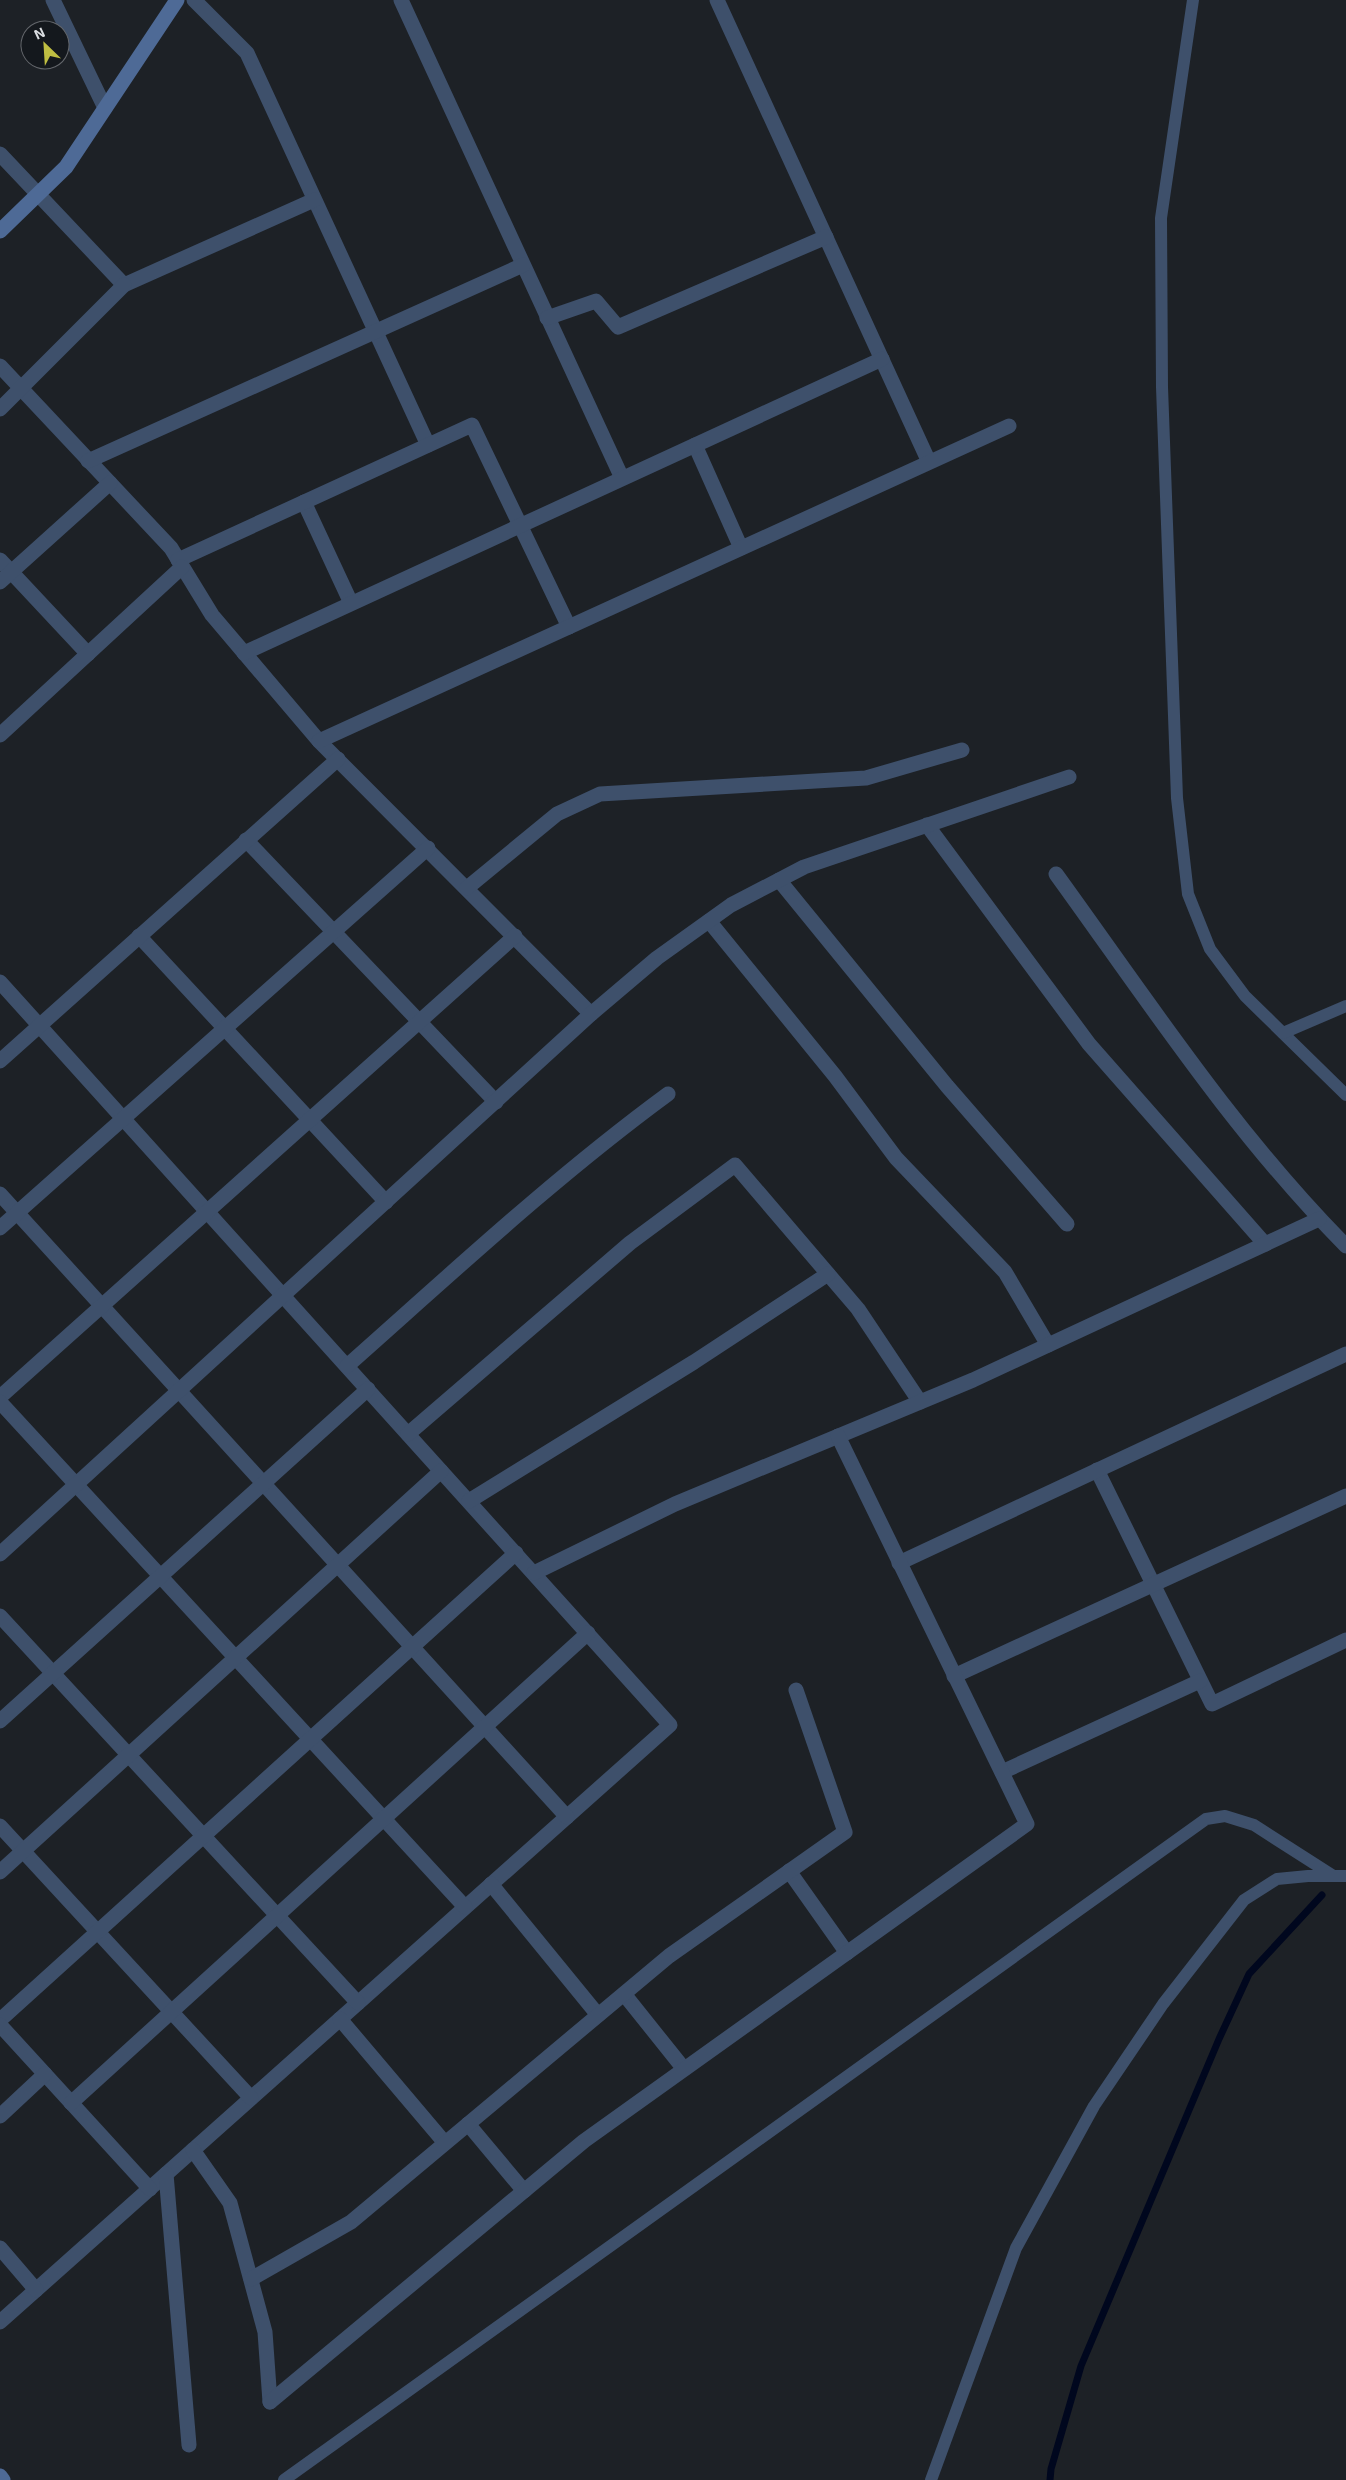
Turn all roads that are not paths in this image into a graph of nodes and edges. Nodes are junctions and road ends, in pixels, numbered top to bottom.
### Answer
1 (53, 0) edge
2 (177, 0) edge
3 (194, 0) edge
4 (401, 0) edge
5 (717, 0) edge
6 (1193, 0) edge
7 (105, 108) junction
8 (0, 154) edge
9 (38, 194) junction
10 (314, 200) junction
11 (0, 231) edge
12 (826, 238) junction
13 (523, 265) junction
14 (124, 285) junction
15 (548, 318) junction
16 (375, 332) junction
17 (882, 359) junction
18 (0, 366) edge
19 (21, 389) junction
20 (0, 409) edge
21 (1009, 426) dead end
22 (428, 445) junction
23 (695, 445) junction
24 (88, 460) junction
25 (929, 462) junction
26 (622, 478) junction
27 (110, 483) junction
28 (304, 502) junction
29 (520, 526) junction
30 (741, 548) junction
31 (0, 560) edge
32 (180, 563) junction
33 (6, 577) edge
34 (351, 603) junction
35 (569, 627) junction
36 (244, 653) junction
37 (88, 654) junction
38 (0, 735) edge
39 (320, 741) junction
40 (962, 750) dead end
41 (338, 759) junction
42 (1069, 777) dead end
43 (927, 825) junction
44 (246, 840) junction
45 (428, 848) junction
46 (1056, 874) dead end
47 (780, 880) junction
48 (467, 888) junction
49 (709, 921) junction
50 (334, 932) junction
51 (139, 936) junction
52 (515, 936) junction
53 (0, 982) edge
54 (1346, 1006) edge
55 (591, 1014) junction
56 (419, 1021) junction
57 (39, 1025) junction
58 (224, 1029) junction
59 (1283, 1033) junction
60 (0, 1061) edge
61 (668, 1094) dead end
62 (1346, 1095) edge
63 (496, 1102) junction
64 (124, 1118) junction
65 (309, 1120) junction
66 (0, 1194) edge
67 (386, 1202) junction
68 (207, 1211) junction
69 (17, 1213) junction
70 (1319, 1219) junction
71 (1067, 1224) dead end
72 (0, 1228) edge
73 (1265, 1244) junction
74 (1346, 1246) edge
75 (828, 1274) junction
76 (284, 1296) junction
77 (101, 1306) junction
78 (1048, 1345) junction
79 (1346, 1354) edge
80 (347, 1366) junction
81 (368, 1390) junction
82 (180, 1391) junction
83 (0, 1397) edge
84 (0, 1402) edge
85 (920, 1402) junction
86 (408, 1434) junction
87 (838, 1436) junction
88 (1097, 1470) junction
89 (441, 1471) junction
90 (264, 1484) junction
91 (77, 1485) junction
92 (1346, 1496) edge
93 (469, 1501) junction
94 (0, 1554) edge
95 (516, 1554) junction
96 (899, 1563) junction
97 (338, 1565) junction
98 (534, 1573) junction
99 (161, 1576) junction
100 (1153, 1584) junction
101 (0, 1616) edge
102 (588, 1633) junction
103 (1346, 1640) edge
104 (412, 1647) junction
105 (236, 1658) junction
106 (53, 1673) junction
107 (954, 1676) junction
108 (1200, 1681) junction
109 (796, 1690) dead end
110 (0, 1721) edge
111 (485, 1726) junction
112 (310, 1739) junction
113 (129, 1755) junction
114 (1002, 1772) junction
115 (567, 1817) junction
116 (384, 1819) junction
117 (0, 1826) edge
118 (204, 1836) junction
119 (23, 1851) junction
120 (0, 1872) edge
121 (789, 1872) junction
122 (1332, 1875) junction
123 (1346, 1876) edge
124 (491, 1884) junction
125 (465, 1907) junction
126 (277, 1915) junction
127 (97, 1932) junction
128 (847, 1953) junction
129 (624, 1994) junction
130 (358, 2003) junction
131 (171, 2012) junction
132 (598, 2015) junction
133 (340, 2019) junction
134 (0, 2020) edge
135 (0, 2026) edge
136 (684, 2069) junction
137 (45, 2074) junction
138 (251, 2098) junction
139 (71, 2103) junction
140 (0, 2116) edge
141 (468, 2124) junction
142 (444, 2143) junction
143 (193, 2150) junction
144 (166, 2174) junction
145 (150, 2189) junction
146 (524, 2191) junction
147 (0, 2248) edge
148 (251, 2279) junction
149 (36, 2290) junction
150 (0, 2322) edge
151 (189, 2445) dead end
152 (0, 2476) edge
153 (3, 2480) edge
154 (284, 2480) edge
155 (931, 2480) edge

1 - 7 street
2 - 7 street
3 - 10 street
4 - 13 street
5 - 12 street
6 - 59 lane
7 - 9 street
8 - 9 street
9 - 11 street
9 - 14 street
10 - 14 street
10 - 16 street
12 - 15 street
12 - 17 street
13 - 15 street
13 - 16 street
14 - 19 street
15 - 26 street
16 - 22 street
16 - 24 street
17 - 23 street
17 - 25 street
18 - 19 street
19 - 20 street
19 - 24 street
21 - 25 street
22 - 28 street
22 - 29 street
23 - 26 street
23 - 30 street
24 - 27 street
25 - 30 street
26 - 29 street
27 - 32 street
27 - 33 street
28 - 32 street
28 - 34 street
29 - 34 street
29 - 35 street
30 - 35 street
31 - 33 street
32 - 36 street
32 - 37 street
33 - 37 street
34 - 36 street
35 - 39 street
36 - 39 street
37 - 38 street
39 - 41 street
40 - 48 street
41 - 44 street
41 - 45 street
42 - 43 street
43 - 47 street
43 - 73 street
44 - 50 street
44 - 51 street
45 - 48 street
45 - 50 street
46 - 70 street
47 - 49 street
47 - 71 street
48 - 52 street
49 - 55 street
49 - 78 street
50 - 56 street
50 - 58 street
51 - 57 street
51 - 58 street
52 - 55 street
52 - 56 street
53 - 57 street
54 - 59 lane
55 - 63 street
56 - 63 street
56 - 65 street
57 - 60 street
57 - 64 street
58 - 64 street
58 - 65 street
59 - 62 lane
61 - 80 street
63 - 67 street
64 - 68 street
64 - 69 street
65 - 67 street
65 - 68 street
66 - 69 street
67 - 76 street
68 - 76 street
68 - 77 street
69 - 72 street
69 - 77 street
70 - 73 street
70 - 74 street
73 - 78 street
75 - 85 street
75 - 86 street
75 - 93 street
76 - 80 street
76 - 82 street
77 - 82 street
77 - 83 street
78 - 85 street
79 - 88 street
80 - 81 street
81 - 86 street
81 - 90 street
82 - 90 street
82 - 91 street
84 - 91 street
85 - 87 street
86 - 89 street
87 - 96 street
87 - 98 street
88 - 96 street
88 - 100 street
89 - 93 street
89 - 97 street
90 - 97 street
90 - 99 street
91 - 94 street
91 - 99 street
92 - 100 street
93 - 95 street
95 - 98 street
95 - 104 street
96 - 107 street
97 - 104 street
97 - 105 street
98 - 102 street
99 - 105 street
99 - 106 street
100 - 107 street
100 - 108 street
101 - 106 street
102 - 111 street
102 - 115 street
103 - 108 street
104 - 111 street
104 - 112 street
105 - 112 street
105 - 113 street
106 - 110 street
106 - 113 street
107 - 114 street
108 - 114 street
109 - 121 street
111 - 115 street
111 - 116 street
112 - 116 street
112 - 118 street
113 - 118 street
113 - 119 street
114 - 128 street
115 - 124 street
116 - 125 street
116 - 126 street
117 - 119 street
118 - 126 street
118 - 127 street
119 - 120 street
119 - 127 street
121 - 128 street
121 - 129 street
122 - 123 lane
122 - 154 lane
122 - 155 lane
124 - 125 street
124 - 132 street
125 - 130 street
126 - 130 street
126 - 131 street
127 - 131 street
127 - 134 street
128 - 136 street
129 - 132 street
129 - 136 street
130 - 133 street
131 - 138 street
131 - 139 street
132 - 141 street
133 - 138 street
133 - 142 street
135 - 137 street
136 - 146 street
137 - 139 street
137 - 140 street
138 - 143 street
139 - 145 street
141 - 142 street
141 - 146 street
142 - 148 street
143 - 144 street
143 - 148 street
144 - 145 street
144 - 151 street
145 - 149 street
146 - 148 street
147 - 149 street
149 - 150 street
152 - 153 street

